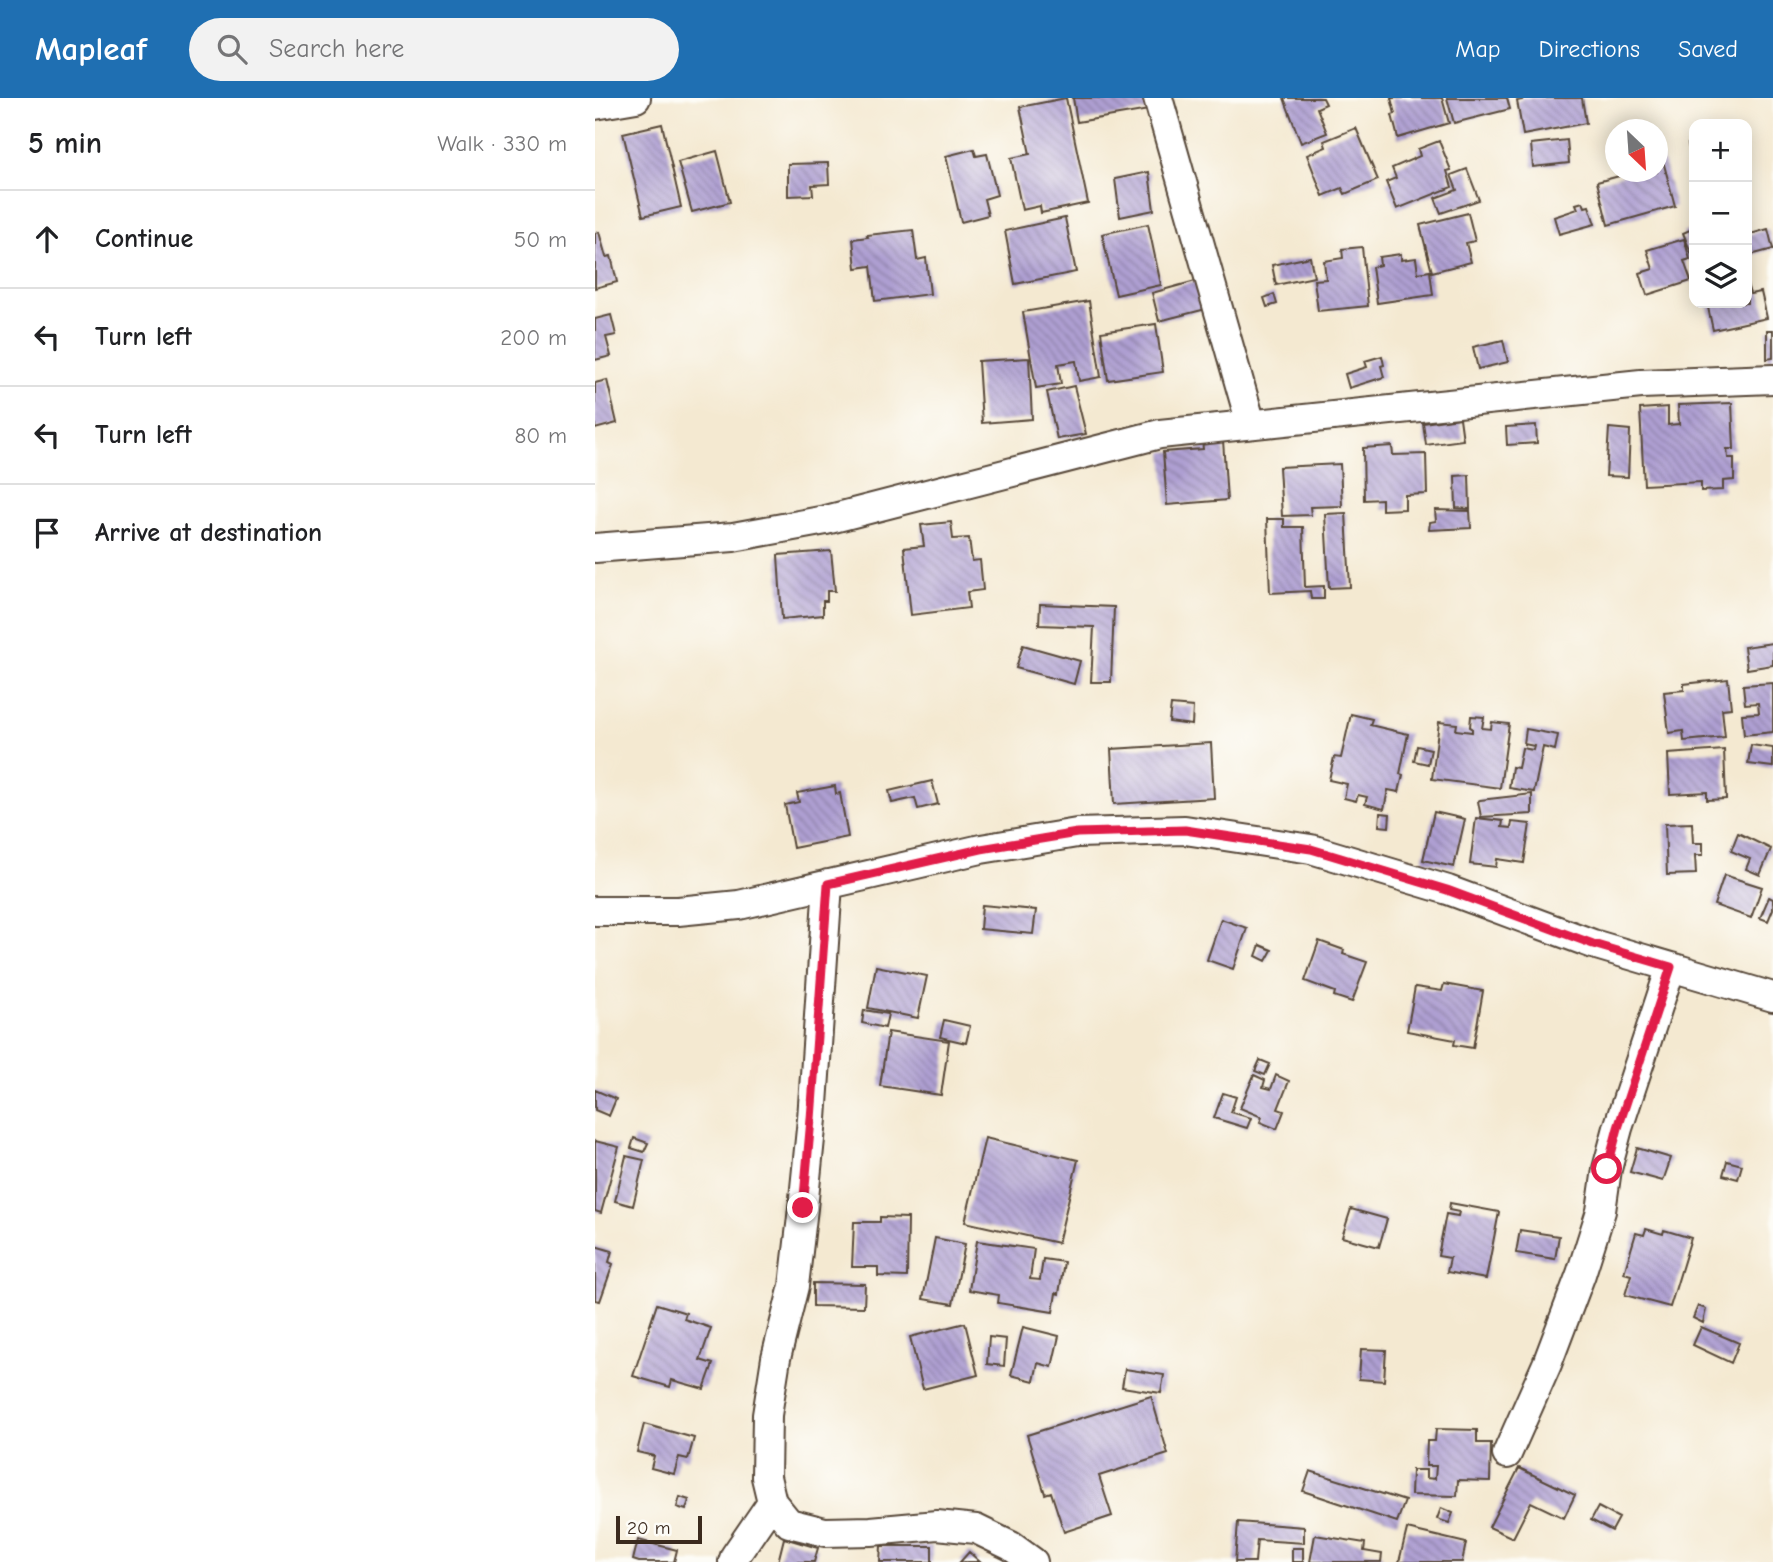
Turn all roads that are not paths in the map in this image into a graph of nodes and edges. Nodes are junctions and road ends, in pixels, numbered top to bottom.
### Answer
1 (636, 98) edge
2 (1158, 98) edge
3 (595, 105) edge
4 (1773, 379) edge
5 (1251, 424) junction
6 (595, 548) edge
7 (828, 884) junction
8 (595, 911) edge
9 (1671, 967) junction
10 (1773, 997) edge
11 (1507, 1454) dead end
12 (772, 1502) junction
13 (733, 1562) edge
14 (1033, 1562) edge

1 - 3 street
2 - 5 street
4 - 5 street
5 - 6 street
7 - 8 street
7 - 9 street
7 - 12 street
9 - 10 street
9 - 11 street
12 - 13 street
12 - 14 street

